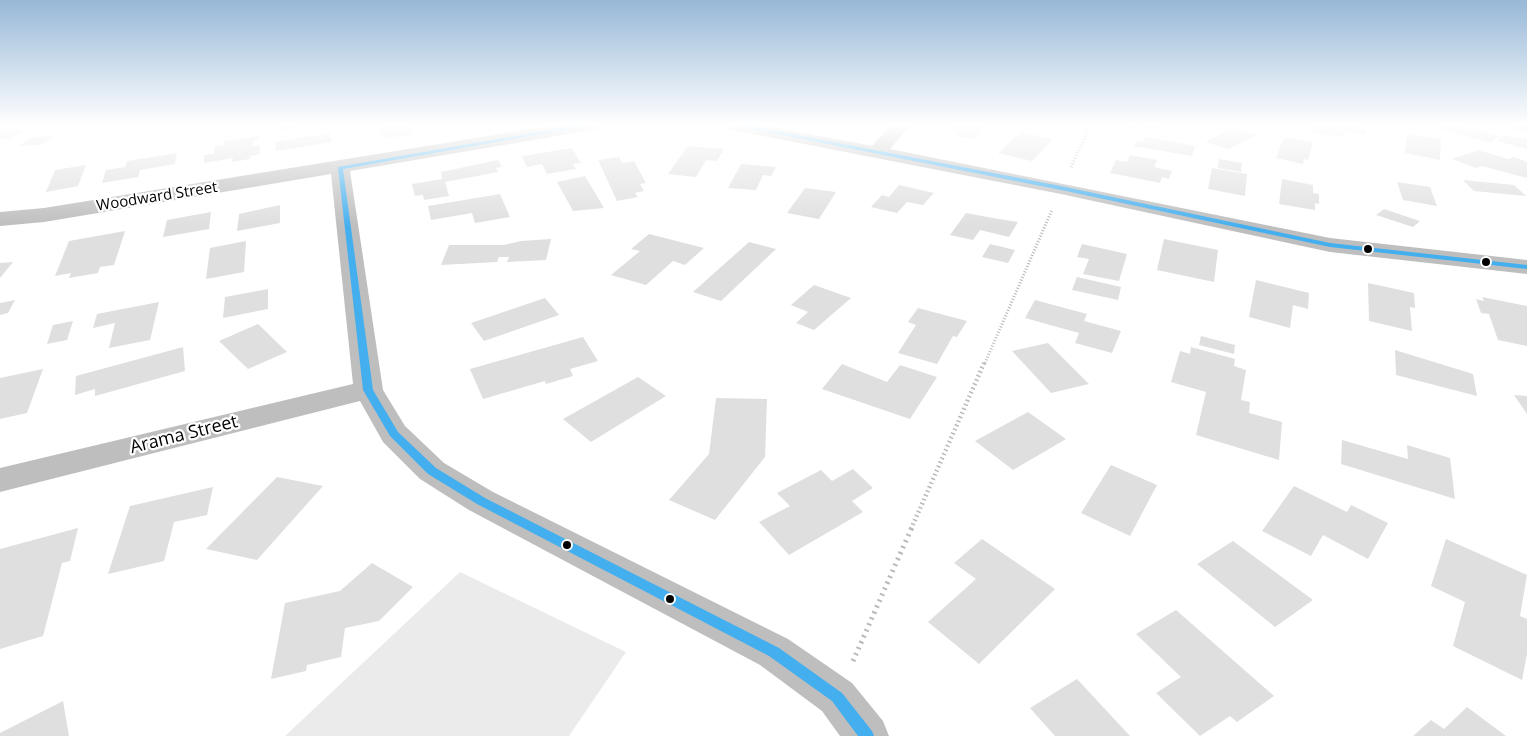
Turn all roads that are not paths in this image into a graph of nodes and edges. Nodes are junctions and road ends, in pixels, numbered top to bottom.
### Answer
1 (397, 158) edge
2 (909, 158) edge
3 (340, 168) junction
4 (0, 219) edge
5 (1527, 267) edge
6 (368, 390) junction
7 (0, 480) edge
8 (867, 736) edge

1 - 3 street, Woodward Street
2 - 5 street
3 - 4 street, Woodward Street
3 - 6 street
6 - 7 street, Arama Street
6 - 8 street

